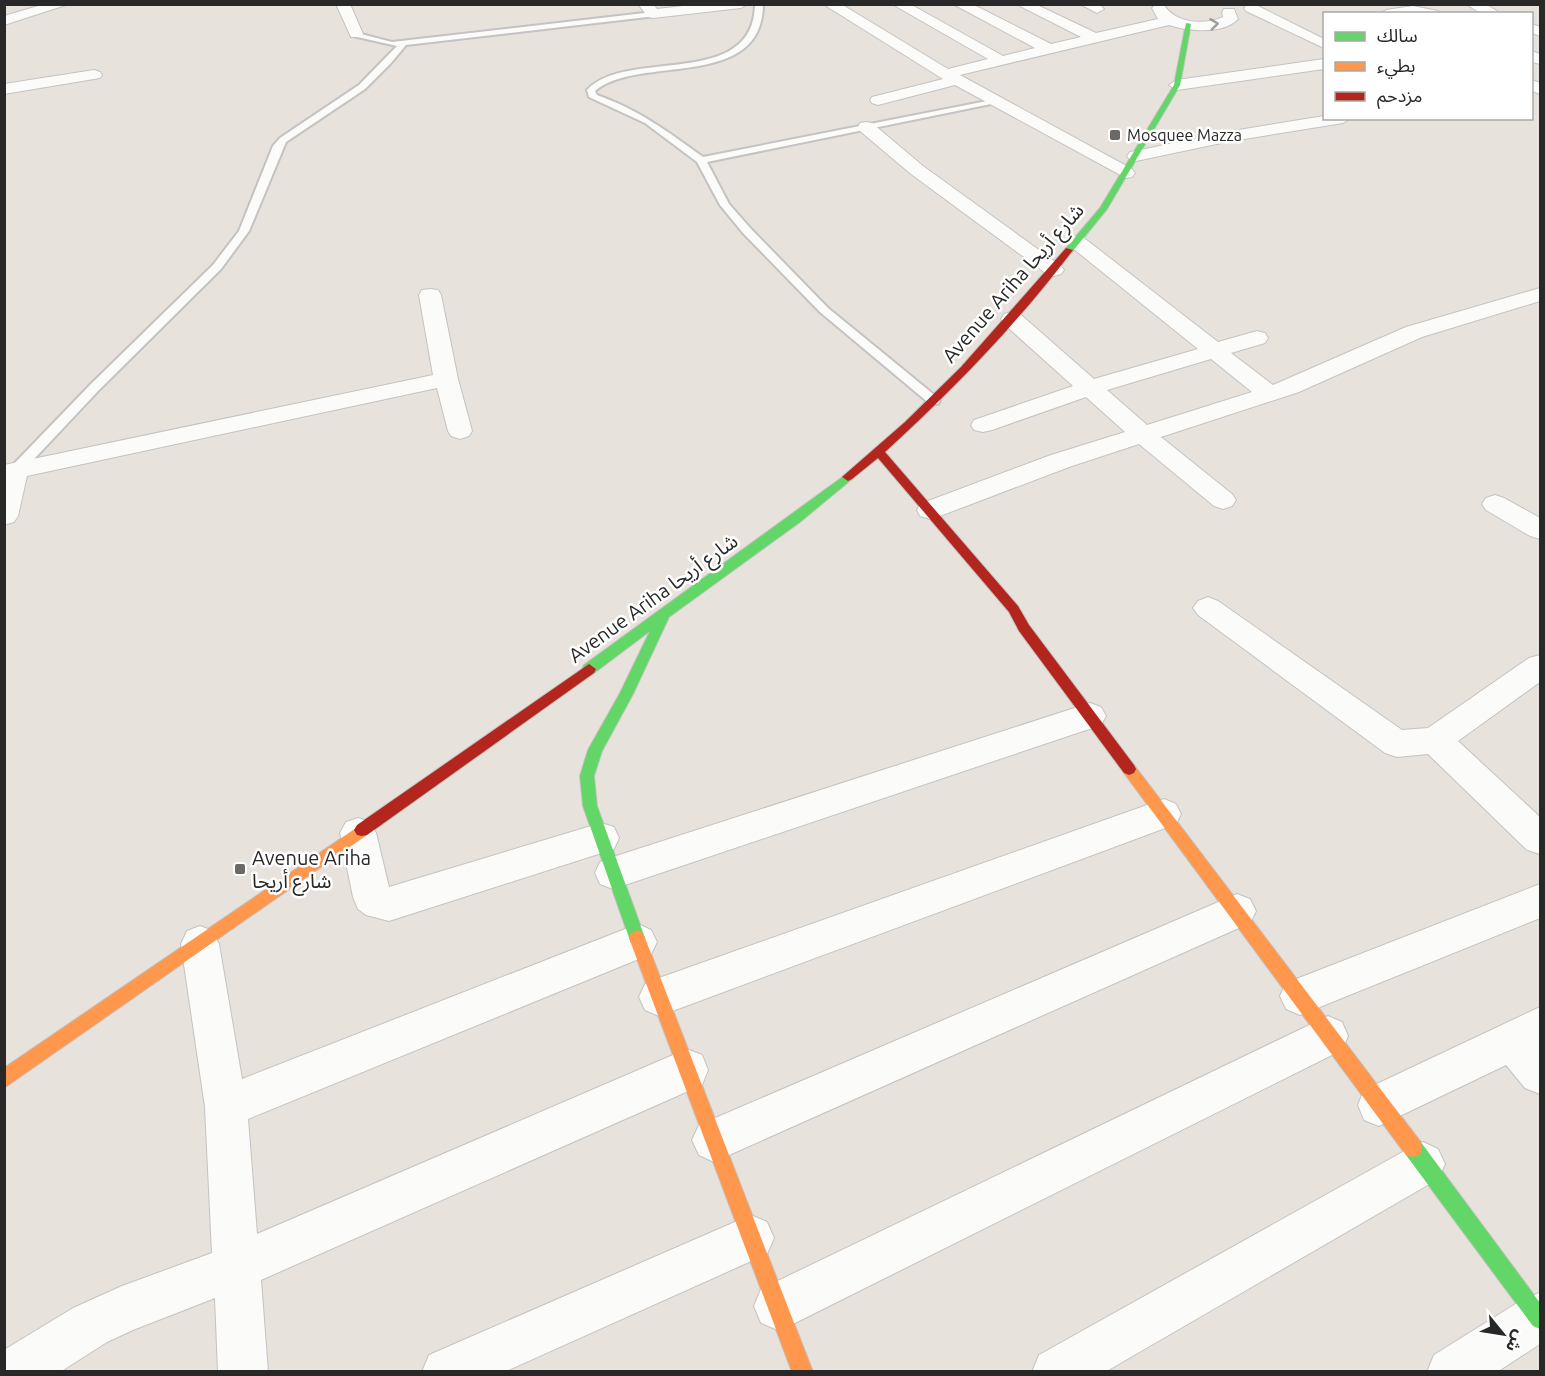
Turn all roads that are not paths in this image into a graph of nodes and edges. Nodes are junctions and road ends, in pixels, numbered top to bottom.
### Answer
1 (62, 4) edge
2 (343, 4) edge
3 (741, 4) edge
4 (759, 4) edge
5 (830, 4) edge
6 (898, 4) edge
7 (960, 4) edge
8 (1023, 4) edge
9 (1276, 4) edge
10 (1473, 4) edge
11 (1158, 6) edge
12 (1251, 8) junction
13 (649, 9) edge
14 (1223, 9) edge
15 (1400, 12) edge
16 (1423, 12) edge
17 (1491, 12) edge
18 (1170, 20) junction
19 (4, 21) edge
20 (1188, 24) junction
21 (1313, 24) dead end
22 (1290, 27) junction
23 (356, 34) joint
24 (1094, 38) junction
25 (404, 42) junction
26 (1323, 44) edge
27 (1049, 49) junction
28 (1000, 60) junction
29 (1323, 64) edge
30 (93, 75) dead end
31 (952, 77) junction
32 (1177, 85) junction
33 (4, 89) edge
34 (878, 100) dead end
35 (997, 102) junction
36 (1331, 120) edge
37 (866, 127) junction
38 (1136, 156) junction
39 (701, 160) junction
40 (1126, 173) junction
41 (1077, 242) junction
42 (1054, 270) junction
43 (1540, 294) edge
44 (430, 295) dead end
45 (1012, 319) junction
46 (1257, 338) dead end
47 (1213, 350) junction
48 (446, 379) junction
49 (1090, 388) junction
50 (1269, 394) junction
51 (934, 401) junction
52 (983, 425) dead end
53 (460, 431) dead end
54 (1143, 435) junction
55 (879, 452) junction
56 (10, 472) edge
57 (1223, 500) dead end
58 (1495, 504) dead end
59 (930, 510) junction
60 (4, 516) edge
61 (1540, 530) edge
62 (1208, 608) dead end
63 (665, 614) junction
64 (1540, 666) edge
65 (1090, 716) junction
66 (1436, 740) junction
67 (1164, 814) junction
68 (358, 833) junction
69 (601, 838) junction
70 (1540, 839) edge
71 (613, 873) junction
72 (1540, 901) edge
73 (1237, 911) junction
74 (638, 942) junction
75 (200, 944) junction
76 (1300, 996) junction
77 (659, 997) junction
78 (1527, 1034) edge
79 (1328, 1036) junction
80 (687, 1070) junction
81 (1540, 1073) edge
82 (4, 1079) edge
83 (1378, 1105) junction
84 (226, 1107) junction
85 (714, 1140) junction
86 (1423, 1164) junction
87 (751, 1238) junction
88 (236, 1267) junction
89 (778, 1306) junction
90 (1540, 1318) edge
91 (14, 1371) edge
92 (243, 1371) edge
93 (446, 1371) edge
94 (803, 1371) edge
95 (1056, 1371) edge
96 (1451, 1371) edge

1 - 19 street
2 - 23 street
3 - 13 street
4 - 39 lane
5 - 31 street
6 - 28 street
7 - 27 street
8 - 24 street
9 - 12 street
10 - 17 street
11 - 18 street
12 - 14 street
12 - 22 street
13 - 25 lane
20 -> 14 street
15 - 16 street
18 - 20 street
18 - 24 street
20 - 32 street, Avenue Ariha شارع أريحا
21 - 22 street
22 - 26 street
23 - 25 lane
24 - 27 street
25 - 56 lane
27 - 28 street
28 - 31 street
29 - 32 street
30 - 33 street
31 - 34 street
31 - 35 street
32 - 38 street, Avenue Ariha شارع أريحا
35 - 37 lane
35 - 40 street
36 - 38 street
37 - 39 lane
37 - 42 street
38 - 40 street, Avenue Ariha شارع أريحا
39 - 51 lane
40 - 41 street, Avenue Ariha شارع أريحا
41 - 42 street, Avenue Ariha شارع أريحا
41 - 47 street
42 - 45 street, Avenue Ariha شارع أريحا
43 - 50 street
44 - 48 street
45 - 49 street
45 - 51 street, Avenue Ariha شارع أريحا
46 - 47 street
47 - 49 street
47 - 50 street
48 - 53 street
48 - 56 street
49 - 52 street
49 - 54 street
50 - 54 street
51 - 55 street, Avenue Ariha شارع أريحا
54 - 57 street
54 - 59 street
55 - 59 street
55 - 63 street, Avenue Ariha شارع أريحا
56 - 60 street
58 - 61 street
59 - 65 street
62 - 66 street
63 - 68 street, Avenue Ariha شارع أريحا
63 - 69 street
64 - 66 street
65 - 67 street
65 - 71 street
66 - 70 street
67 - 73 street
67 - 77 street
68 - 69 street
68 - 75 street, Avenue Ariha شارع أريحا
69 - 71 street
71 - 74 street
72 - 76 street
73 - 76 street
73 - 85 street
74 - 77 street
74 - 84 street
75 - 82 street, Avenue Ariha شارع أريحا
75 - 84 street
76 - 79 street
77 - 80 street
78 - 81 street
78 - 83 street
79 - 83 street
79 - 89 street
80 - 85 street
80 - 88 street
83 - 86 street
84 - 88 street
85 - 87 street
86 - 90 street
86 - 95 street
87 - 89 street
87 - 93 street
88 - 91 street
88 - 92 street
89 - 94 street
90 - 96 street

